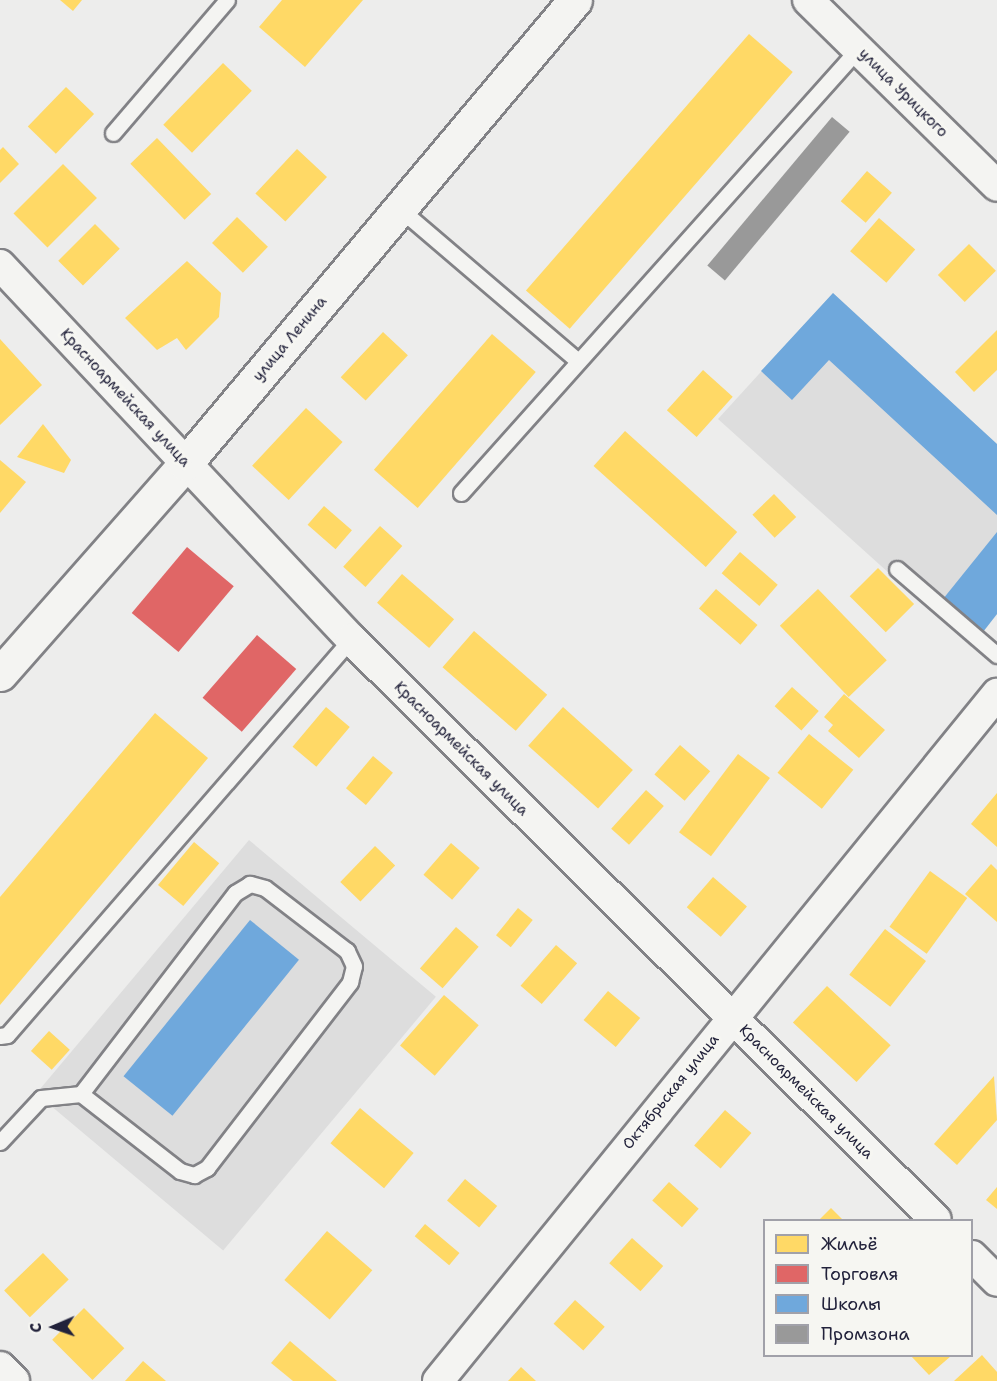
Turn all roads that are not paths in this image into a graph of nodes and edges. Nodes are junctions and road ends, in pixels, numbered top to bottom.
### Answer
1 (227, 0) edge
2 (575, 0) edge
3 (808, 0) edge
4 (858, 49) junction
5 (113, 133) dead end
6 (997, 186) edge
7 (400, 208) junction
8 (0, 266) edge
9 (578, 361) junction
10 (185, 464) junction
11 (461, 493) dead end
12 (897, 569) dead end
13 (351, 639) junction
14 (997, 655) edge
15 (0, 674) edge
16 (997, 694) edge
17 (730, 1018) junction
18 (0, 1036) edge
19 (81, 1094) junction
20 (0, 1142) edge
21 (934, 1219) edge
22 (973, 1257) edge
23 (997, 1281) edge
24 (0, 1367) edge
25 (14, 1381) edge
26 (438, 1381) edge

1 - 5 lane
2 - 7 street, улица Ленина
3 - 4 street, улица Урицкого
4 - 6 street, улица Урицкого
4 - 9 lane
7 - 9 lane
7 - 10 street, улица Ленина
8 - 10 street, Красноармейская улица
9 - 11 lane
10 - 13 street, Красноармейская улица
10 - 15 street, улица Ленина
12 - 14 lane
13 - 17 street, Красноармейская улица
13 - 18 lane
16 - 17 street, Октябрьская улица
17 - 21 street, Красноармейская улица
17 - 26 street, Октябрьская улица
19 - 19 lane
19 - 20 lane
22 - 23 street
24 - 25 street

